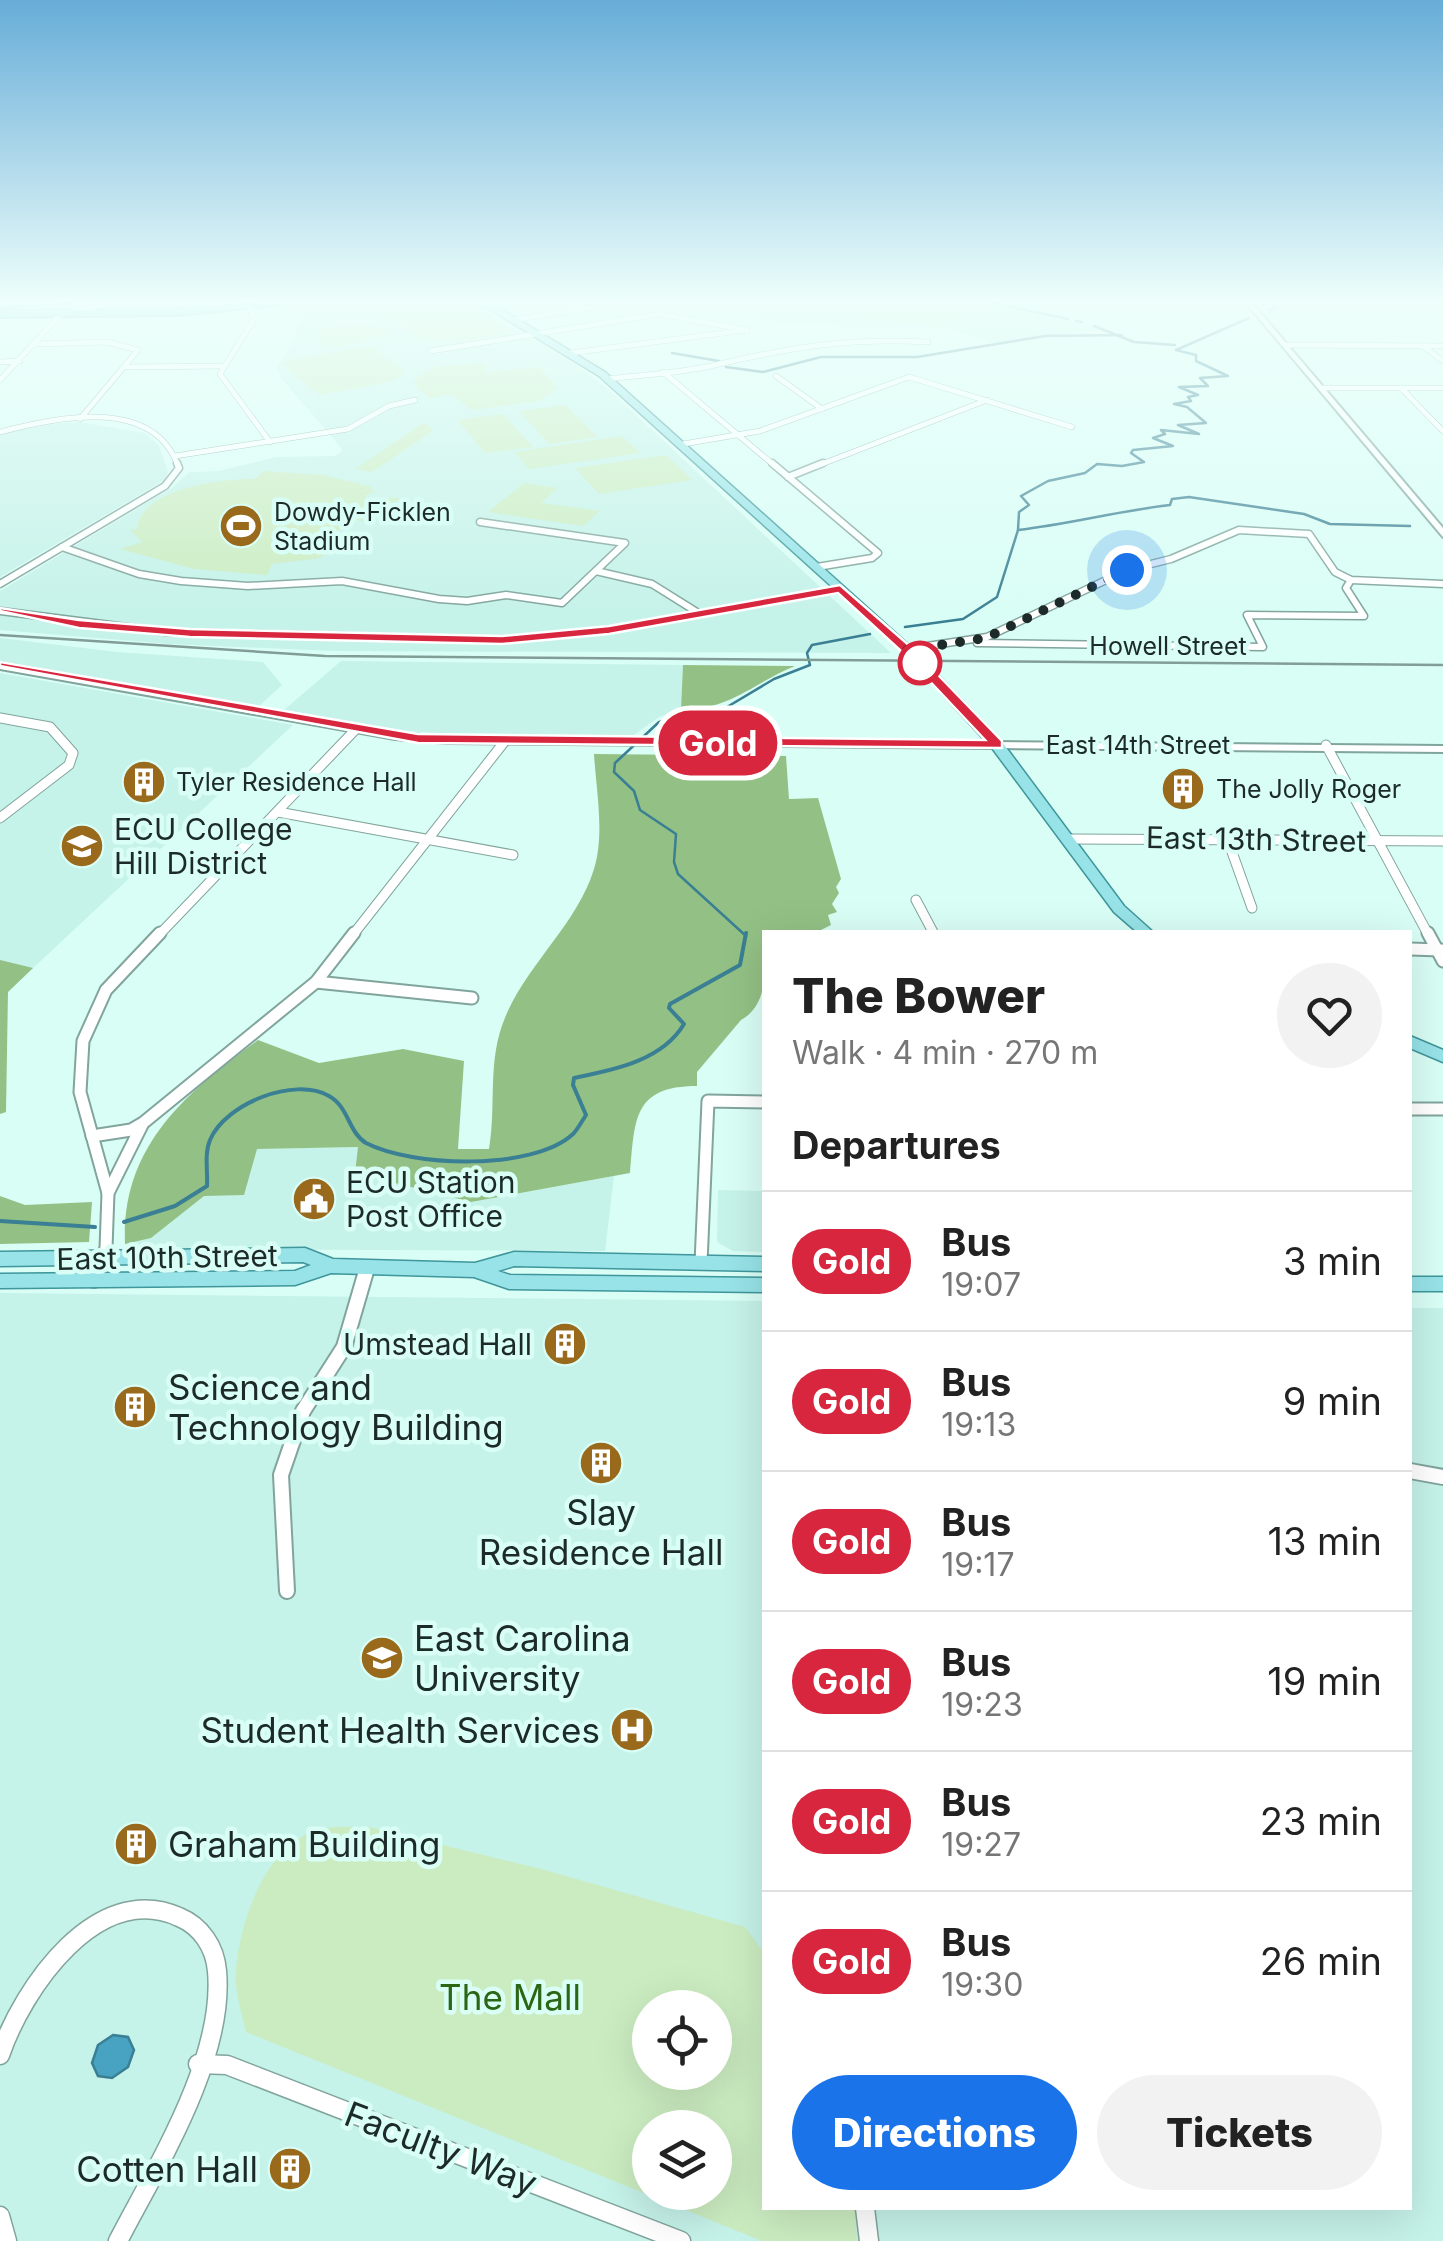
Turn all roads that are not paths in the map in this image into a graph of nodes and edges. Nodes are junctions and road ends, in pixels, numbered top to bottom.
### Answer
1 (90, 408) edge
2 (244, 408) edge
3 (386, 408) edge
4 (641, 408) edge
5 (705, 408) edge
6 (826, 408) edge
7 (967, 408) edge
8 (1011, 408) edge
9 (1339, 408) edge
10 (1420, 408) edge
11 (822, 409) joint
12 (80, 419) junction
13 (1072, 427) dead end
14 (1443, 431) edge
15 (0, 432) edge
16 (738, 436) junction
17 (270, 442) junction
18 (683, 444) junction
19 (175, 456) junction
20 (788, 476) junction
21 (480, 522) dead end
22 (1443, 534) edge
23 (62, 548) junction
24 (817, 567) junction
25 (596, 571) junction
26 (1351, 580) junction
27 (0, 584) edge
28 (1443, 584) edge
29 (840, 589) junction
30 (0, 611) edge
31 (700, 614) junction
32 (986, 638) junction
33 (962, 641) junction
34 (999, 645) junction
35 (907, 650) junction
36 (0, 666) edge
37 (0, 718) edge
38 (356, 729) junction
39 (504, 741) junction
40 (997, 744) junction
41 (1326, 746) junction
42 (1443, 748) edge
43 (278, 812) junction
44 (0, 818) edge
45 (432, 838) junction
46 (1227, 838) junction
47 (1069, 839) junction
48 (1377, 840) junction
49 (1443, 841) edge
50 (514, 855) dead end
51 (916, 900) dead end
52 (1252, 908) dead end
53 (932, 930) edge
54 (1144, 930) edge
55 (1412, 950) edge
56 (1440, 950) edge
57 (1443, 961) edge
58 (316, 982) junction
59 (472, 998) dead end
60 (1412, 1041) edge
61 (1443, 1057) edge
62 (762, 1102) edge
63 (1412, 1109) edge
64 (1443, 1109) edge
65 (708, 1110) joint
66 (144, 1124) junction
67 (92, 1136) junction
68 (108, 1193) junction
69 (102, 1258) junction
70 (0, 1259) edge
71 (701, 1262) junction
72 (762, 1264) edge
73 (330, 1266) junction
74 (367, 1267) junction
75 (475, 1270) junction
76 (94, 1280) junction
77 (0, 1281) edge
78 (1412, 1284) edge
79 (1443, 1284) edge
80 (756, 1285) edge
81 (1412, 1471) edge
82 (1443, 1477) edge
83 (287, 1591) dead end
84 (0, 2055) edge
85 (198, 2064) junction
86 (865, 2210) edge
87 (0, 2216) edge
88 (7, 2241) edge
89 (118, 2241) edge
90 (682, 2241) edge
91 (869, 2241) edge

1 - 12 street
2 - 17 street
3 - 17 street
4 - 18 main road
5 - 16 street
6 - 11 street
7 - 20 street
8 - 13 street
9 - 22 street
10 - 14 street
11 - 16 street
12 - 15 street
12 - 19 street
16 - 18 street
16 - 20 street
17 - 19 street
18 - 24 main road
19 - 23 street
20 - 24 street
21 - 25 street
23 - 25 street
23 - 27 street
24 - 29 main road
25 - 31 street
26 - 28 street
26 - 32 street, Howell Street
26 - 34 street, Howell Street
29 - 31 street
29 - 35 main road
30 - 31 street
32 - 33 street, Howell Street
32 - 34 street, Howell Street
33 - 34 street, Howell Street
33 - 35 street, Howell Street
35 - 40 main road
36 - 38 street, East 14th Street
37 - 44 street
38 - 39 street, East 14th Street
38 - 43 street
39 - 40 street, East 14th Street
39 - 45 street
40 - 41 street, East 14th Street
40 - 47 main road
41 - 42 street, East 14th Street
41 - 48 street
43 - 45 street
43 - 67 street
45 - 50 street
45 - 58 street
46 - 47 street, East 13th Street
46 - 48 street, East 13th Street
46 - 52 street
47 - 54 main road
48 - 49 street, East 13th Street
48 - 56 street
51 - 53 street
55 - 56 street
56 - 57 street
58 - 59 street
58 - 66 street
60 - 61 main road
62 - 65 street
63 - 64 street
65 - 71 street
66 - 67 street
66 - 68 street
67 - 68 street
68 - 69 street
69 - 70 main road, East 10th Street
69 - 73 main road, East 10th Street
69 - 76 street
71 - 72 main road, East 10th Street
71 - 75 main road, East 10th Street
73 - 74 main road, East 10th Street
73 - 76 main road, East 10th Street
74 - 75 main road, East 10th Street
74 - 83 street
75 - 80 main road, East 10th Street
76 - 77 main road, East 10th Street
78 - 79 main road
81 - 82 street
84 - 85 street
85 - 89 street
85 - 90 street, Faculty Way
86 - 91 street
87 - 88 street

